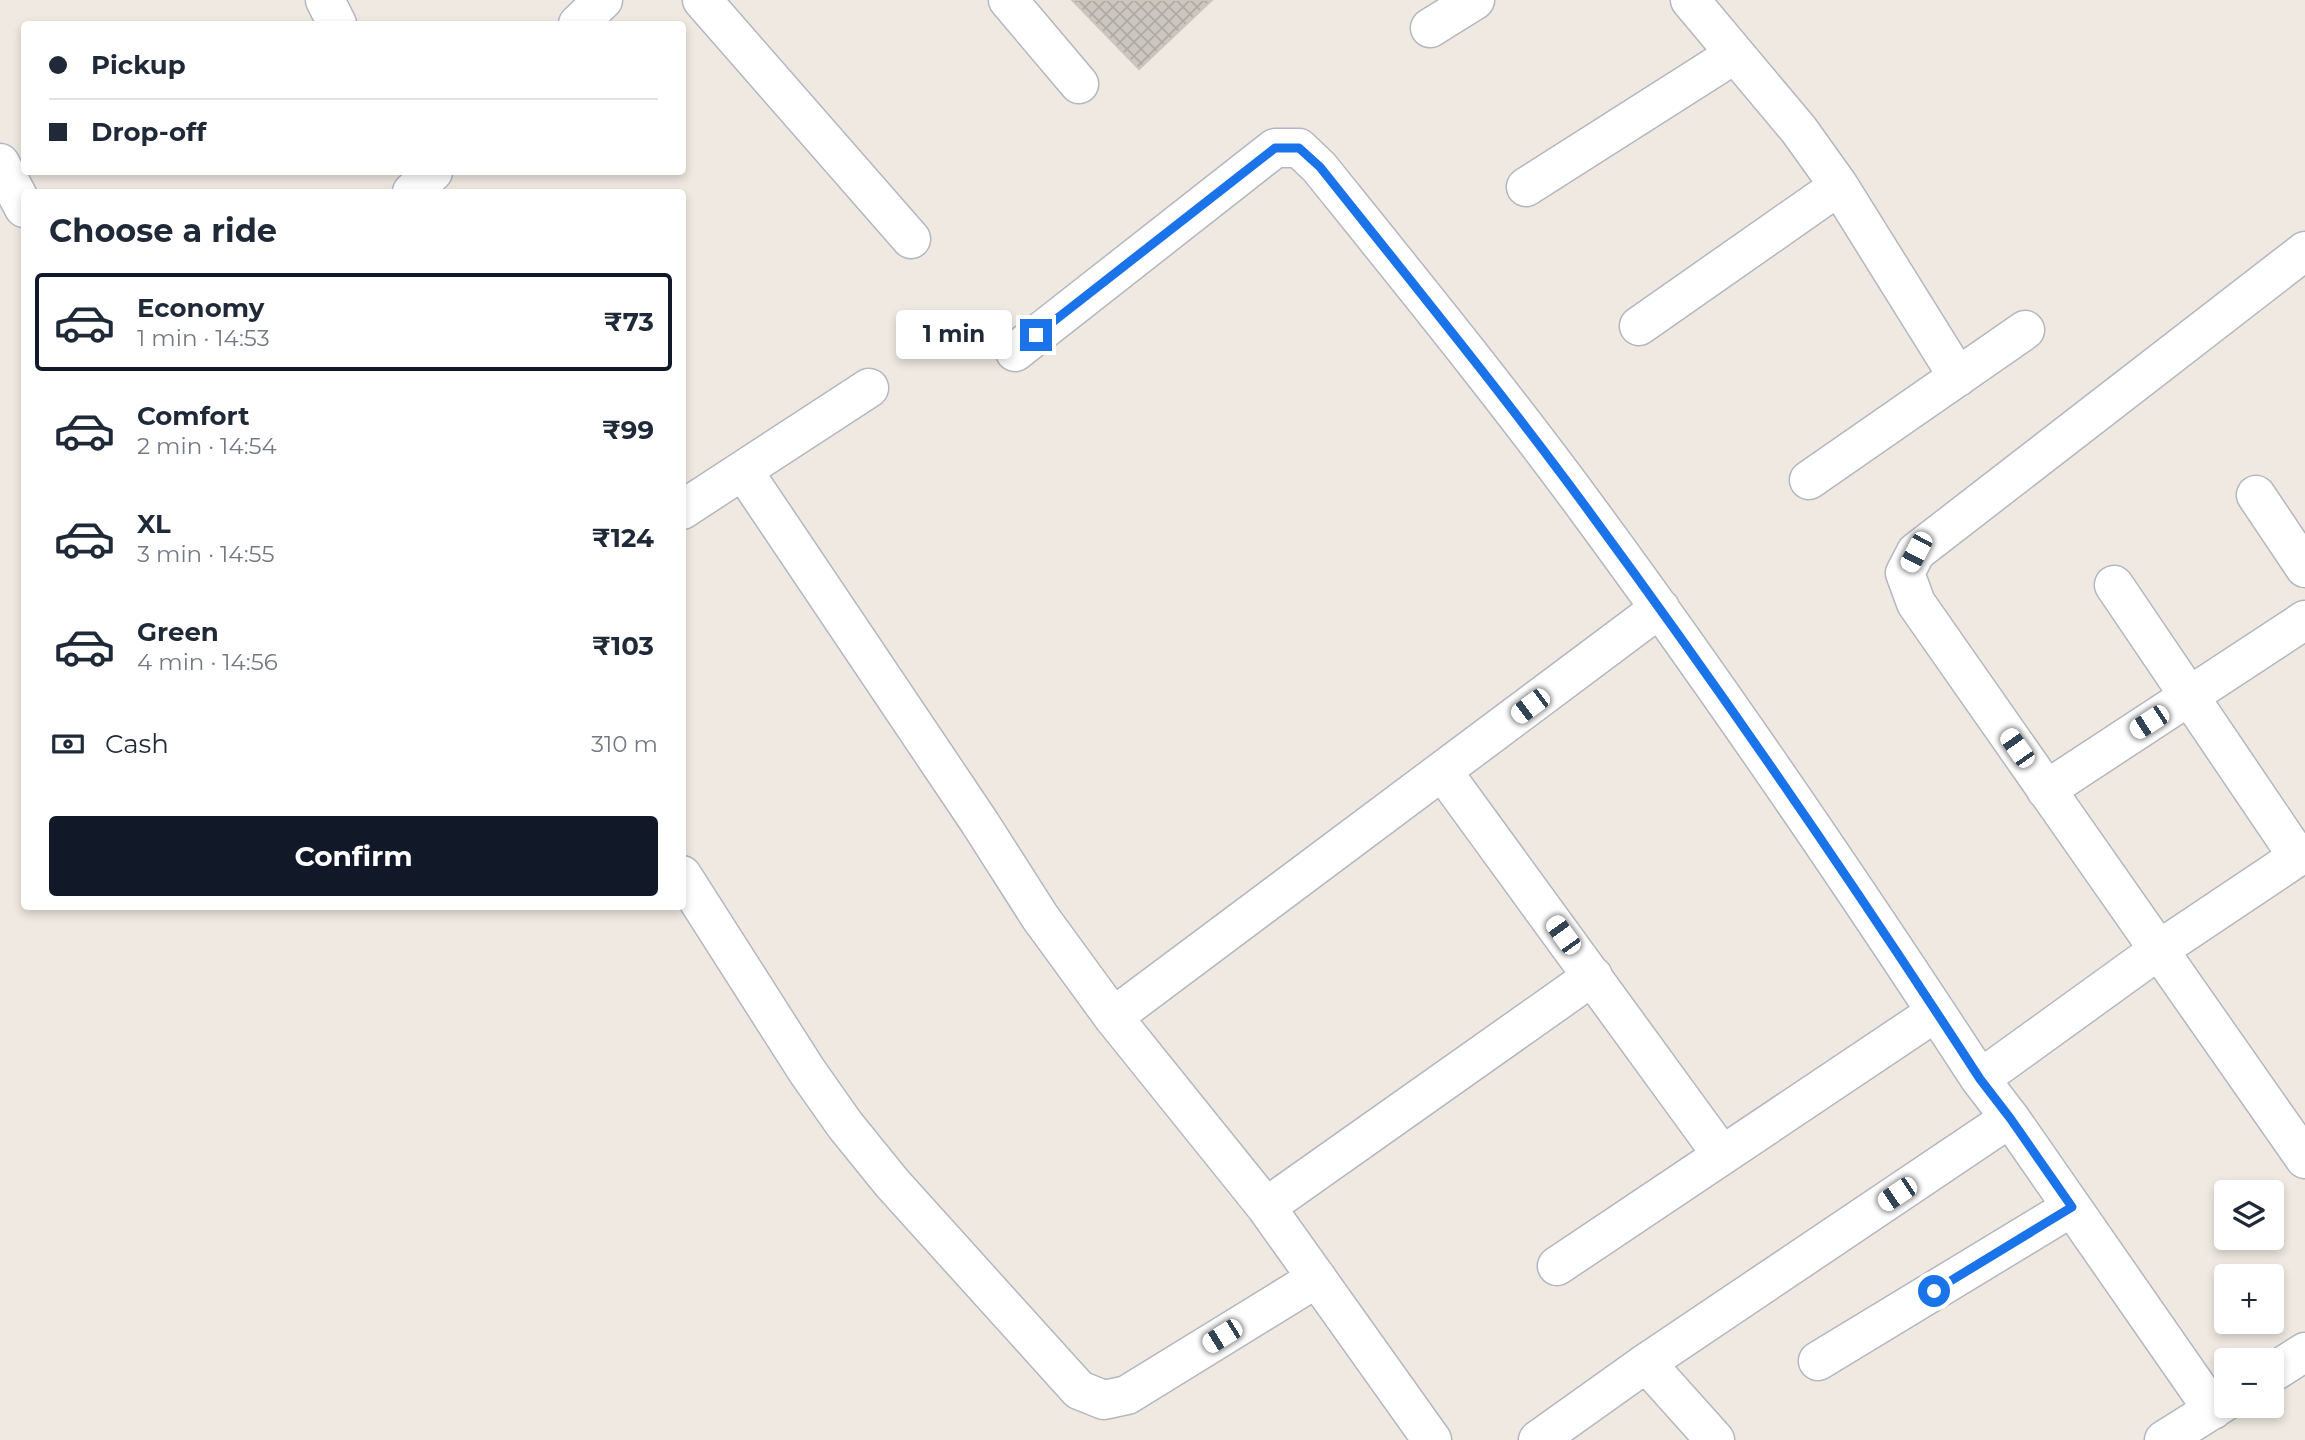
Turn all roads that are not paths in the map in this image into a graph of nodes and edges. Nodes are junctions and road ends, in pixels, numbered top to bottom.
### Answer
1 (324, 0) edge
2 (603, 0) edge
3 (702, 0) edge
4 (1008, 0) edge
5 (1475, 0) edge
6 (1690, 0) edge
7 (335, 21) edge
8 (581, 21) edge
9 (1430, 28) dead end
10 (1735, 54) junction
11 (1079, 84) dead end
12 (1, 168) edge
13 (1839, 186) junction
14 (1525, 187) dead end
15 (21, 203) edge
16 (911, 239) dead end
17 (2305, 251) edge
18 (1639, 326) dead end
19 (2025, 330) dead end
20 (1015, 352) dead end
21 (1958, 377) junction
22 (869, 388) dead end
23 (744, 472) junction
24 (1809, 480) dead end
25 (2256, 495) dead end
26 (686, 508) edge
27 (2305, 568) edge
28 (2114, 585) dead end
29 (1660, 608) junction
30 (2305, 620) edge
31 (2191, 695) junction
32 (1443, 772) junction
33 (2046, 790) junction
34 (2301, 854) edge
35 (686, 882) edge
36 (2160, 949) junction
37 (1593, 976) junction
38 (1936, 1012) junction
39 (1113, 1017) junction
40 (1980, 1079) junction
41 (2010, 1118) junction
42 (1722, 1155) junction
43 (2305, 1159) edge
44 (2072, 1207) junction
45 (1266, 1208) junction
46 (1556, 1266) dead end
47 (1317, 1278) junction
48 (2305, 1352) edge
49 (1818, 1361) dead end
50 (1646, 1363) junction
51 (2284, 1365) edge
52 (2214, 1398) edge
53 (2214, 1408) edge
54 (1432, 1440) edge
55 (1538, 1440) edge
56 (1714, 1440) edge
57 (2164, 1440) edge

1 - 7 street
2 - 8 street
3 - 16 street
4 - 11 street
5 - 9 street
6 - 10 street
10 - 13 street
10 - 14 street
12 - 15 street
13 - 18 street
13 - 21 street
17 - 33 street
19 - 21 street
20 - 29 street
21 - 24 street
22 - 23 street
23 - 26 street
23 - 39 street
25 - 27 street
28 - 31 street
29 - 32 street
29 - 38 street
30 - 31 street
31 - 33 street
31 - 34 street
32 - 37 street
32 - 39 street
33 - 36 street
34 - 36 street
35 - 47 street
36 - 40 street
36 - 43 street
37 - 42 street
37 - 45 street
38 - 40 street
38 - 42 street
39 - 45 street
40 - 41 street
41 - 44 street
41 - 50 street
42 - 46 street
44 - 49 street
44 - 52 street
45 - 47 street
47 - 54 street
48 - 51 street
50 - 55 street
50 - 56 street
53 - 57 street

